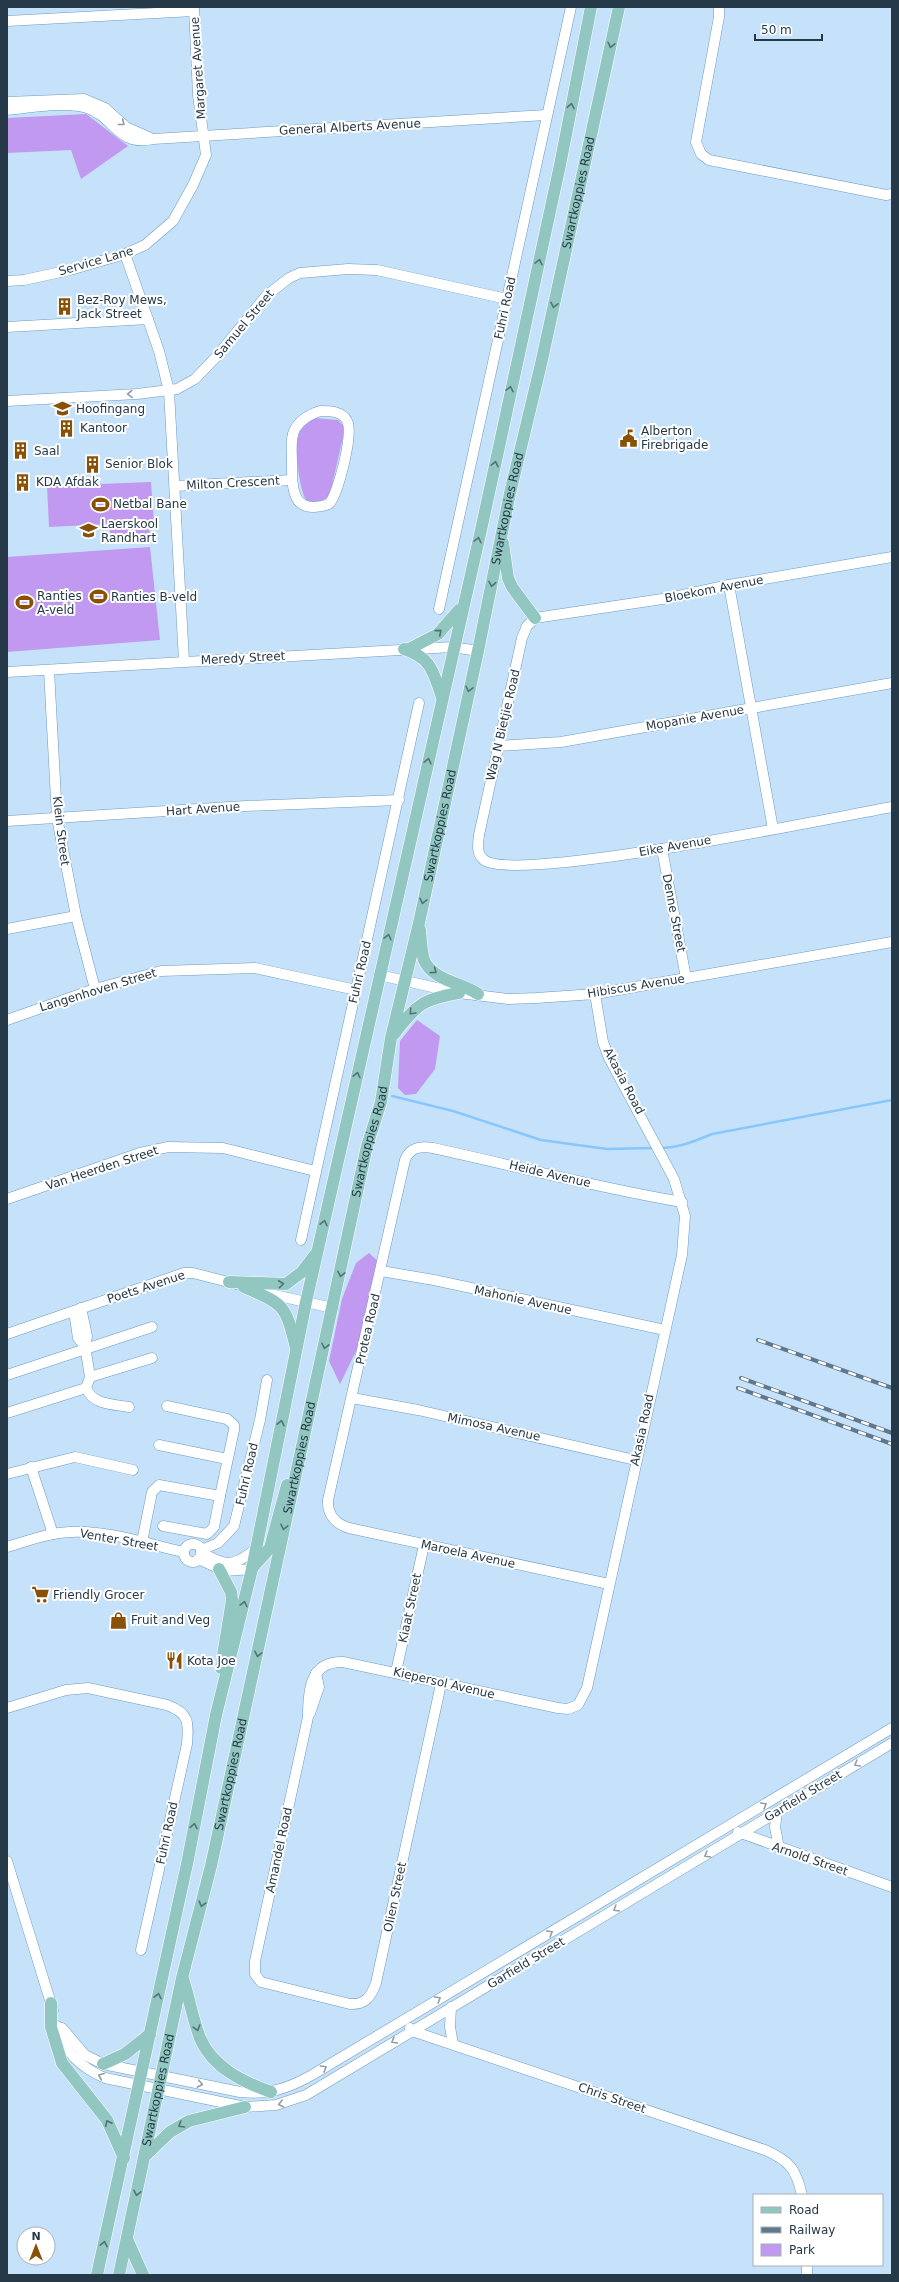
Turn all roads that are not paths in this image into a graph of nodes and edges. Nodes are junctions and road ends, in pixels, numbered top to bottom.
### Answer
1 (571, 7) edge
2 (591, 7) edge
3 (619, 7) edge
4 (719, 7) edge
5 (194, 9) edge
6 (7, 21) edge
7 (7, 102) edge
8 (7, 110) edge
9 (546, 116) junction
10 (203, 133) junction
11 (153, 138) junction
12 (892, 194) edge
13 (125, 254) junction
14 (7, 281) edge
15 (508, 299) junction
16 (148, 320) junction
17 (7, 327) edge
18 (169, 391) junction
19 (7, 401) edge
20 (292, 480) junction
21 (175, 486) junction
22 (501, 532) junction
23 (892, 557) edge
24 (729, 585) junction
25 (462, 606) junction
26 (439, 609) dead end
27 (535, 618) junction
28 (453, 647) junction
29 (406, 649) junction
30 (478, 651) junction
31 (184, 661) junction
32 (49, 670) junction
33 (7, 672) edge
34 (892, 683) edge
35 (443, 698) junction
36 (419, 703) dead end
37 (750, 708) junction
38 (498, 746) junction
39 (399, 800) junction
40 (892, 807) edge
41 (58, 818) junction
42 (7, 821) edge
43 (773, 828) junction
44 (479, 835) joint
45 (662, 849) junction
46 (76, 916) junction
47 (419, 923) junction
48 (7, 929) edge
49 (892, 942) edge
50 (379, 975) junction
51 (686, 978) junction
52 (405, 980) junction
53 (95, 989) junction
54 (356, 990) junction
55 (459, 993) junction
56 (478, 994) junction
57 (595, 994) junction
58 (7, 1020) edge
59 (391, 1038) junction
60 (417, 1148) joint
61 (315, 1171) junction
62 (7, 1199) edge
63 (682, 1202) junction
64 (301, 1240) dead end
65 (318, 1251) junction
66 (381, 1271) junction
67 (229, 1282) junction
68 (244, 1287) junction
69 (306, 1302) junction
70 (334, 1308) junction
71 (77, 1310) junction
72 (152, 1327) dead end
73 (665, 1330) junction
74 (7, 1334) edge
75 (85, 1348) junction
76 (297, 1351) junction
77 (152, 1358) dead end
78 (7, 1375) edge
79 (90, 1377) junction
80 (267, 1380) dead end
81 (86, 1388) junction
82 (352, 1398) junction
83 (167, 1406) dead end
84 (129, 1407) dead end
85 (7, 1413) edge
86 (159, 1445) dead end
87 (227, 1459) junction
88 (635, 1460) junction
89 (31, 1468) junction
90 (297, 1469) junction
91 (133, 1470) dead end
92 (7, 1474) edge
93 (220, 1496) junction
94 (331, 1515) joint
95 (163, 1526) dead end
96 (53, 1534) junction
97 (142, 1542) junction
98 (218, 1543) junction
99 (424, 1544) junction
100 (7, 1547) edge
101 (256, 1549) junction
102 (184, 1552) junction
103 (200, 1554) junction
104 (217, 1565) junction
105 (252, 1569) junction
106 (609, 1584) junction
107 (396, 1672) junction
108 (316, 1673) joint
109 (441, 1684) junction
110 (574, 1707) joint
111 (7, 1708) edge
112 (216, 1715) junction
113 (888, 1731) edge
114 (891, 1743) edge
115 (777, 1812) junction
116 (730, 1825) junction
117 (740, 1835) junction
118 (779, 1848) junction
119 (7, 1861) edge
120 (892, 1887) edge
121 (578, 1917) junction
122 (586, 1927) junction
123 (141, 1950) dead end
124 (182, 1978) junction
125 (261, 1982) joint
126 (51, 2003) junction
127 (451, 2007) junction
128 (55, 2018) junction
129 (404, 2019) junction
130 (412, 2031) junction
131 (150, 2034) junction
132 (453, 2044) junction
133 (103, 2064) junction
134 (142, 2073) junction
135 (161, 2083) junction
136 (138, 2086) junction
137 (271, 2092) junction
138 (245, 2107) junction
139 (146, 2155) junction
140 (124, 2158) junction
141 (802, 2194) edge
142 (127, 2239) junction
143 (97, 2275) edge
144 (119, 2275) edge
145 (143, 2275) edge

1 - 9 street, Fuhri Road
25 -> 2 main road, Swartkoppies Road
3 -> 22 main road, Swartkoppies Road
4 - 12 street
5 - 6 street
5 - 10 street, Margaret Avenue
7 -> 11 street, General Alberts Avenue
8 - 11 street, General Alberts Avenue
9 - 10 street, General Alberts Avenue
9 - 15 street, Fuhri Road
10 - 11 street, General Alberts Avenue
10 - 13 street, Service Lane
13 - 14 street, Service Lane
13 - 16 street
15 - 18 street, Samuel Street
15 - 26 street, Fuhri Road
16 - 17 street
16 - 18 street
18 -> 19 street, Samuel Street
18 - 21 street
20 - 20 street, Milton Crescent
20 - 21 street, Milton Crescent
21 - 31 street
22 - 27 main road
22 -> 30 main road, Swartkoppies Road
23 - 24 street, Bloekom Avenue
24 - 27 street, Bloekom Avenue
24 - 37 street
25 - 28 main road, Swartkoppies Road
29 -> 25 main road
27 - 38 street, Wag N Bietjie Road
28 - 29 street, Meredy Street
28 - 30 street, Meredy Street
28 - 35 main road, Swartkoppies Road
29 - 31 street, Meredy Street
29 - 35 main road
30 -> 47 main road, Swartkoppies Road
31 - 32 street, Meredy Street
32 - 33 street, Meredy Street
32 - 41 street, Klein Street
34 - 37 street, Mopanie Avenue
50 -> 35 main road, Swartkoppies Road
36 - 39 street, Fuhri Road
37 - 38 street, Mopanie Avenue
37 - 43 street
38 - 44 street, Wag N Bietjie Road
39 - 41 street, Hart Avenue
39 - 54 street, Fuhri Road
40 - 43 street, Eike Avenue
41 - 42 street, Hart Avenue
41 - 46 street, Klein Street
43 - 45 street, Eike Avenue
44 - 45 street, Eike Avenue
45 - 51 street, Denne Street
46 - 48 street
46 - 53 street, Klein Street
47 - 52 main road, Swartkoppies Road
47 -> 56 main road
49 - 51 street, Hibiscus Avenue
50 - 52 street, Hibiscus Avenue
65 -> 50 main road, Swartkoppies Road
51 - 57 street, Hibiscus Avenue
52 - 55 street, Hibiscus Avenue
52 - 59 main road, Swartkoppies Road
53 - 54 street, Langenhoven Street
53 - 58 street, Langenhoven Street
54 - 61 street, Fuhri Road
55 - 56 street, Hibiscus Avenue
55 -> 59 main road
56 - 57 street, Hibiscus Avenue
57 - 63 street, Akasia Road
59 -> 70 main road, Swartkoppies Road
60 - 63 street, Heide Avenue
60 - 66 street, Protea Road
61 - 62 street, Van Heerden Street
61 - 64 street, Fuhri Road
63 - 73 street, Akasia Road
67 -> 65 main road
65 - 69 main road, Swartkoppies Road
66 - 73 street, Mahonie Avenue
66 - 82 street, Protea Road
67 - 68 street, Poets Avenue
67 - 71 street, Poets Avenue
68 - 69 street, Poets Avenue
68 - 76 main road
69 - 70 street, Poets Avenue
69 - 76 main road, Swartkoppies Road
70 -> 90 main road, Swartkoppies Road
71 - 74 street, Poets Avenue
71 - 75 street
72 - 75 street
73 - 88 street, Akasia Road
75 - 78 street
75 - 79 street
101 -> 76 main road, Swartkoppies Road
77 - 79 street
79 - 81 street
80 - 98 street, Fuhri Road
81 - 84 street
81 - 85 street
82 - 88 street, Mimosa Avenue
82 - 94 street, Protea Road
83 - 87 street
86 - 87 street
87 - 93 street
88 - 106 street, Akasia Road
89 - 91 street
89 - 92 street
89 - 96 street
90 - 105 main road
90 -> 124 main road, Swartkoppies Road
93 - 95 street
93 - 97 street
94 - 99 street, Maroela Avenue
96 - 97 street, Venter Street
96 - 100 street, Venter Street
97 - 102 street, Venter Street
98 - 103 street, Fuhri Road
98 - 104 street
99 - 106 street, Maroela Avenue
99 - 107 street, Kiaat Street
101 - 104 street
101 - 105 main road, Swartkoppies Road
102 - 103 street
102 - 103 street
103 - 104 street
104 - 105 street
104 - 112 main road
112 -> 105 main road, Swartkoppies Road
106 - 110 street, Akasia Road
107 - 108 street, Kiepersol Avenue
107 - 109 street, Kiepersol Avenue
108 - 125 street, Amandel Road
109 - 110 street, Kiepersol Avenue
109 - 125 street, Olien Street
111 - 123 street, Fuhri Road
131 -> 112 main road, Swartkoppies Road
113 - 114 street
116 -> 113 street, Garfield Street
114 -> 115 street, Garfield Street
115 - 117 street, Garfield Street
115 - 118 street
116 - 117 street, Arnold Street
116 - 121 street, Garfield Street
117 - 118 street, Arnold Street
117 -> 122 street, Garfield Street
118 - 120 street, Arnold Street
119 - 126 street, Garfield Street
121 - 122 street
129 -> 121 street, Garfield Street
122 - 127 street, Garfield Street
124 - 135 main road, Swartkoppies Road
124 -> 137 main road
126 - 128 street, Garfield Street
140 -> 126 main road
127 - 130 street, Garfield Street
127 - 132 street
128 - 133 street
136 -> 128 street, Garfield Street
129 - 130 street
137 -> 129 street, Garfield Street
130 - 132 street, Chris Street
130 -> 138 street, Garfield Street
131 - 133 main road
131 - 134 main road, Swartkoppies Road
132 - 141 street, Chris Street
133 - 134 street
134 - 135 street
134 - 136 main road, Swartkoppies Road
135 - 136 street, Garfield Street
135 -> 137 street, Garfield Street
135 - 138 street, Garfield Street
135 - 139 main road, Swartkoppies Road
136 - 140 main road, Swartkoppies Road
138 -> 139 main road
139 -> 142 main road, Swartkoppies Road
143 -> 140 main road, Swartkoppies Road
142 - 144 main road, Swartkoppies Road
142 - 145 main road

